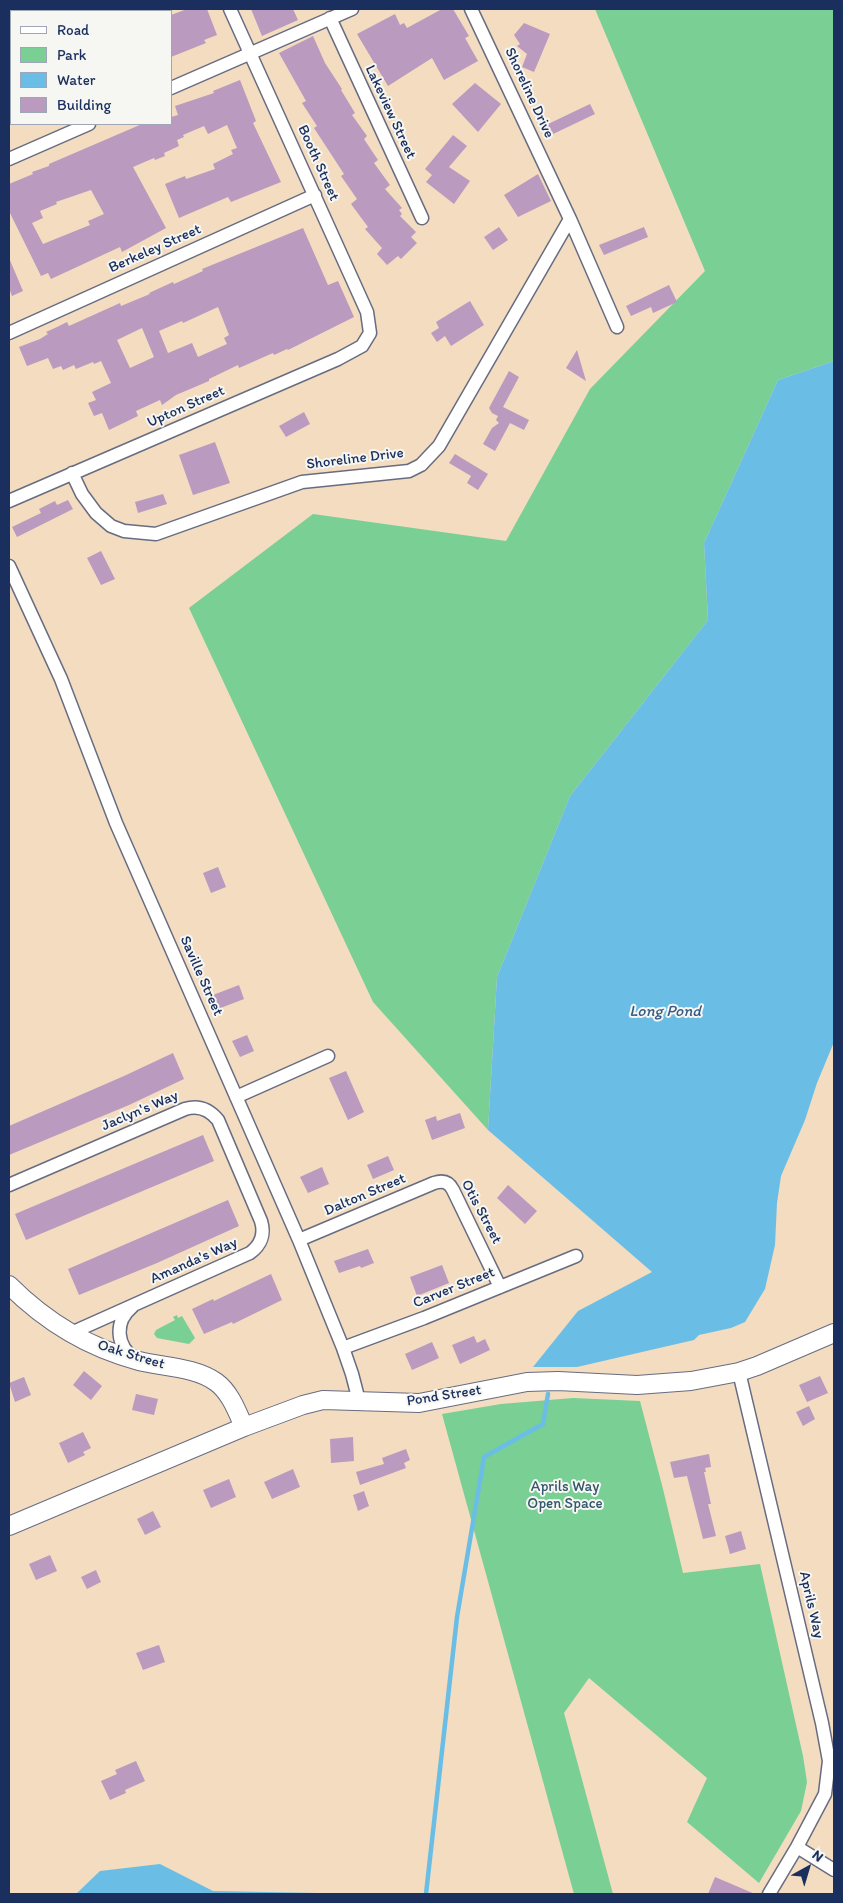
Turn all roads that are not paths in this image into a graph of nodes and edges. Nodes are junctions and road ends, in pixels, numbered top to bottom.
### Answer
1 (230, 9) edge
2 (352, 9) edge
3 (471, 9) edge
4 (330, 18) junction
5 (251, 53) junction
6 (172, 88) edge
7 (87, 125) edge
8 (9, 159) edge
9 (314, 195) junction
10 (422, 218) dead end
11 (570, 219) junction
12 (617, 327) dead end
13 (9, 333) edge
14 (370, 333) joint
15 (72, 473) junction
16 (9, 501) edge
17 (9, 566) edge
18 (328, 1056) dead end
19 (236, 1097) junction
20 (444, 1181) joint
21 (9, 1185) edge
22 (299, 1240) junction
23 (261, 1241) joint
24 (576, 1256) dead end
25 (9, 1285) edge
26 (500, 1286) junction
27 (135, 1304) junction
28 (70, 1333) junction
29 (834, 1333) edge
30 (343, 1348) junction
31 (138, 1361) junction
32 (739, 1372) junction
33 (358, 1401) junction
34 (244, 1427) junction
35 (9, 1526) edge
36 (797, 1848) junction
37 (834, 1870) edge
38 (769, 1894) edge

1 - 5 street, Booth Street
2 - 4 street
3 - 11 street, Shoreline Drive
4 - 5 street
4 - 10 street, Lakeview Street
5 - 6 street
5 - 9 street, Booth Street
7 - 8 street
9 - 13 street, Berkeley Street
9 - 14 street, Booth Street
11 - 12 street, Shoreline Drive
11 - 15 street, Shoreline Drive
14 - 15 street, Upton Street
15 - 16 street, Upton Street
17 - 19 street, Saville Street
18 - 19 street
19 - 22 street, Saville Street
20 - 22 street, Dalton Street
20 - 26 street, Otis Street
21 - 23 street, Jaclyn's Way
22 - 30 street, Saville Street
23 - 27 street, Amanda's Way
24 - 26 street, Carver Street
25 - 28 street, Oak Street
26 - 30 street, Carver Street
27 - 28 street, Amanda's Way
27 - 31 street
28 - 31 street, Oak Street
29 - 32 street, Pond Street
30 - 33 street, Saville Street
31 - 34 street, Oak Street
32 - 33 street, Pond Street
32 - 36 street, Aprils Way
33 - 34 street, Pond Street
34 - 35 street, Pond Street
36 - 37 street
36 - 38 street, Aprils Way

